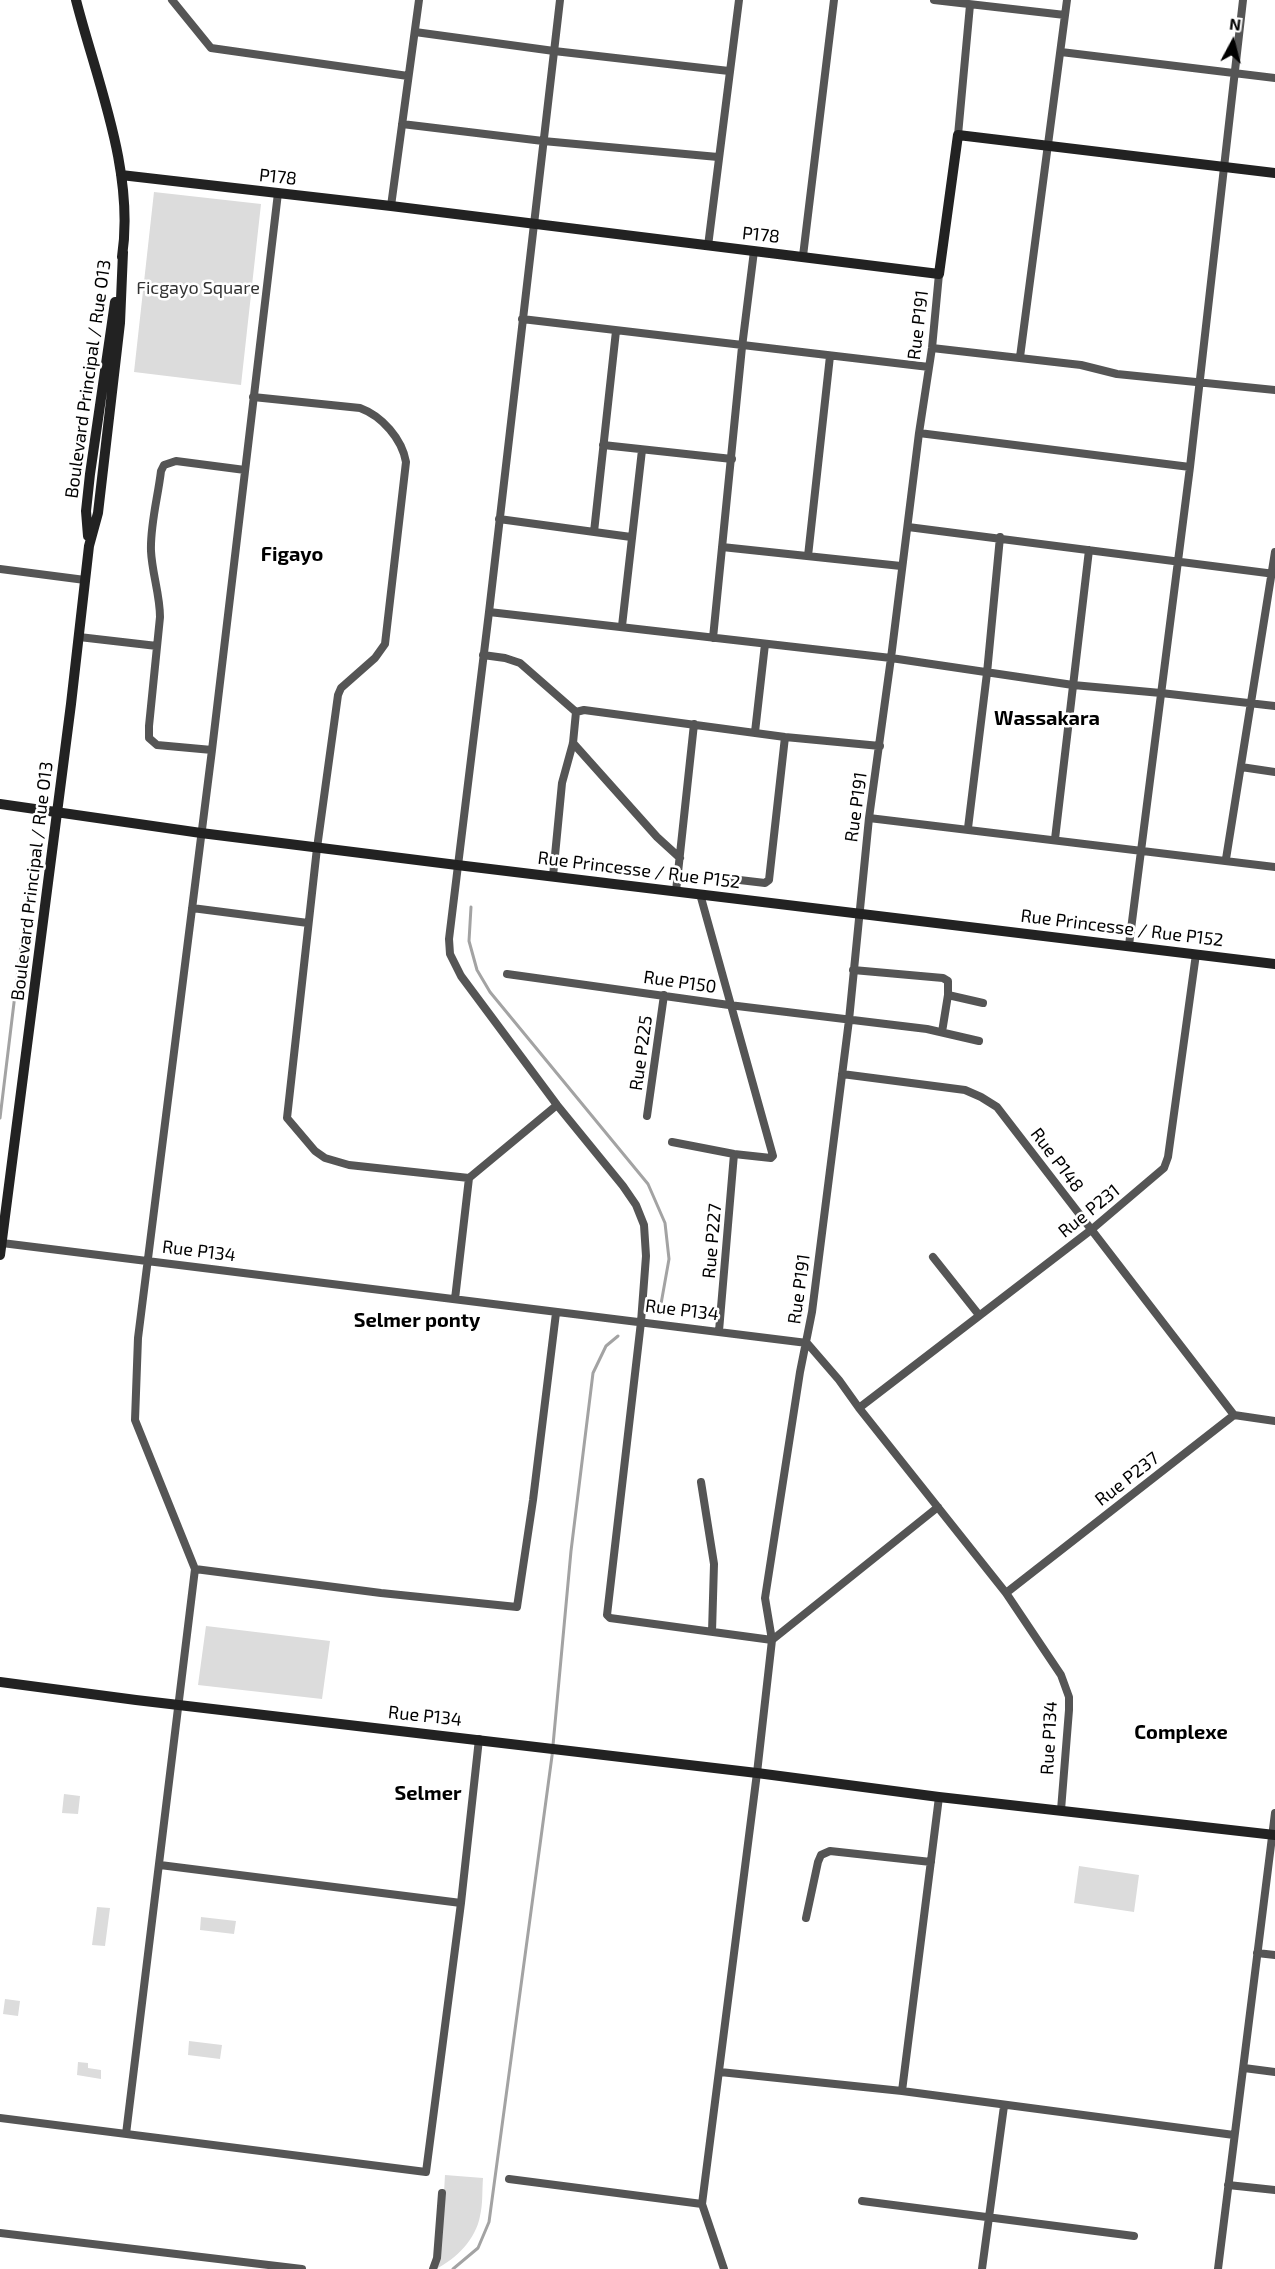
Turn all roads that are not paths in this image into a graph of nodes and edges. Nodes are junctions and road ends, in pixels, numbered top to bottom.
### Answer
1 (76, 0) edge
2 (172, 0) edge
3 (419, 0) edge
4 (560, 0) edge
5 (739, 0) edge
6 (834, 0) edge
7 (934, 0) edge
8 (1067, 0) edge
9 (1243, 0) edge
10 (970, 5) junction
11 (1065, 15) junction
12 (415, 32) junction
13 (554, 51) junction
14 (1061, 52) junction
15 (729, 71) junction
16 (1233, 74) junction
17 (408, 76) junction
18 (1275, 78) edge
19 (402, 124) junction
20 (958, 135) junction
21 (543, 141) junction
22 (1049, 145) junction
23 (718, 157) junction
24 (1223, 166) junction
25 (1275, 173) edge
26 (121, 175) junction
27 (278, 193) junction
28 (391, 206) junction
29 (535, 224) junction
30 (708, 246) junction
31 (754, 251) junction
32 (803, 256) junction
33 (939, 274) junction
34 (522, 319) junction
35 (616, 331) junction
36 (742, 347) junction
37 (932, 348) junction
38 (830, 356) junction
39 (1020, 357) junction
40 (929, 367) junction
41 (1198, 382) junction
42 (1275, 390) edge
43 (253, 398) junction
44 (919, 433) junction
45 (603, 445) junction
46 (642, 450) junction
47 (732, 459) junction
48 (1190, 467) junction
49 (244, 470) junction
50 (499, 519) junction
51 (908, 527) junction
52 (594, 532) junction
53 (631, 537) junction
54 (1000, 537) junction
55 (722, 548) junction
56 (1089, 550) junction
57 (1275, 552) edge
58 (808, 556) junction
59 (1176, 561) junction
60 (901, 566) junction
61 (0, 569) edge
62 (1274, 574) edge
63 (85, 580) junction
64 (489, 612) junction
65 (622, 626) junction
66 (79, 637) junction
67 (713, 638) junction
68 (765, 644) junction
69 (157, 646) junction
70 (483, 655) junction
71 (891, 658) junction
72 (987, 673) junction
73 (1073, 685) junction
74 (1161, 693) junction
75 (1252, 704) junction
76 (1275, 706) edge
77 (576, 712) junction
78 (694, 724) junction
79 (754, 732) junction
80 (785, 736) junction
81 (573, 743) junction
82 (880, 746) junction
83 (212, 750) junction
84 (1241, 767) junction
85 (1275, 772) edge
86 (0, 804) edge
87 (57, 812) junction
88 (869, 818) junction
89 (968, 828) junction
90 (201, 833) junction
91 (1055, 839) junction
92 (317, 848) junction
93 (1142, 851) junction
94 (680, 858) junction
95 (1226, 859) junction
96 (457, 865) junction
97 (1275, 867) edge
98 (553, 876) junction
99 (731, 879) dead end
100 (676, 891) junction
101 (700, 894) junction
102 (192, 908) junction
103 (859, 913) junction
104 (309, 923) junction
105 (1129, 945) junction
106 (1196, 954) junction
107 (1275, 964) edge
108 (853, 970) junction
109 (507, 974) dead end
110 (664, 995) junction
111 (948, 995) junction
112 (983, 1003) dead end
113 (729, 1005) junction
114 (849, 1020) junction
115 (942, 1032) junction
116 (979, 1041) dead end
117 (842, 1074) junction
118 (556, 1105) junction
119 (647, 1116) dead end
120 (672, 1142) dead end
121 (734, 1154) junction
122 (469, 1178) junction
123 (1091, 1230) junction
124 (2, 1243) junction
125 (0, 1255) edge
126 (933, 1257) dead end
127 (148, 1262) junction
128 (455, 1299) junction
129 (556, 1312) junction
130 (979, 1315) junction
131 (641, 1322) junction
132 (719, 1331) junction
133 (807, 1343) junction
134 (859, 1408) junction
135 (1234, 1415) junction
136 (1275, 1421) edge
137 (701, 1482) dead end
138 (938, 1507) junction
139 (195, 1569) junction
140 (1006, 1593) junction
141 (712, 1632) junction
142 (772, 1640) junction
143 (0, 1682) edge
144 (180, 1705) junction
145 (479, 1739) junction
146 (758, 1773) junction
147 (939, 1797) junction
148 (1061, 1810) junction
149 (1275, 1813) edge
150 (1274, 1835) edge
151 (931, 1862) junction
152 (160, 1865) junction
153 (461, 1903) junction
154 (806, 1918) dead end
155 (1257, 1953) junction
156 (1275, 1955) edge
157 (1244, 2068) junction
158 (720, 2072) junction
159 (1275, 2072) edge
160 (902, 2091) junction
161 (1004, 2106) junction
162 (0, 2118) edge
163 (126, 2134) junction
164 (1234, 2135) junction
165 (509, 2180) dead end
166 (1228, 2185) junction
167 (1275, 2190) edge
168 (442, 2193) dead end
169 (861, 2201) dead end
170 (702, 2204) junction
171 (988, 2217) junction
172 (0, 2233) edge
173 (1134, 2236) dead end
174 (302, 2269) edge
175 (433, 2269) edge
176 (723, 2269) edge
177 (982, 2269) edge
178 (1218, 2269) edge

1 - 26 street, Boulevard Principal / Rue O13
2 - 17 street
3 - 12 street
4 - 13 street
5 - 15 street
6 - 32 street
7 - 10 street
8 - 11 street
9 - 16 street
10 - 11 street
10 - 20 street
11 - 14 street
12 - 13 street
12 - 17 street
13 - 15 street
13 - 21 street
14 - 16 street
14 - 22 street
15 - 23 street
16 - 18 street
16 - 24 street
17 - 19 street
19 - 21 street
19 - 28 street
20 - 22 street
20 - 33 street
21 - 23 street
21 - 29 street
22 - 24 street
22 - 39 street
23 - 30 street
24 - 25 street
24 - 41 street
26 - 27 street, P178
26 - 63 street, Boulevard Principal / Rue O13
27 - 28 street, P178
27 - 43 street
28 - 29 street, P178
29 - 30 street, P178
29 - 34 street
30 - 31 street, P178
31 - 32 street, P178
31 - 36 street
32 - 33 street, P178
33 - 37 street, Rue P191
34 - 35 street
34 - 50 street
35 - 36 street
35 - 45 street
36 - 38 street
36 - 47 street
37 - 39 street
37 - 40 street, Rue P191
38 - 40 street
38 - 58 street
39 - 41 street
40 - 44 street, Rue P191
41 - 42 street
41 - 48 street
43 - 49 street
43 - 92 street
44 - 48 street
44 - 51 street, Rue P191
45 - 46 street
45 - 52 street
46 - 47 street
46 - 53 street
47 - 55 street
48 - 59 street
49 - 69 street
49 - 83 street
50 - 52 street
50 - 64 street
51 - 54 street
51 - 60 street, Rue P191
52 - 53 street
53 - 65 street
54 - 56 street
54 - 72 street
55 - 58 street
55 - 67 street
56 - 59 street
56 - 73 street
57 - 62 street
58 - 60 street
59 - 62 street
59 - 74 street
60 - 71 street, Rue P191
61 - 63 street
62 - 75 street
63 - 66 street, Boulevard Principal / Rue O13
64 - 65 street
64 - 70 street
65 - 67 street
66 - 69 street
66 - 87 street, Boulevard Principal / Rue O13
67 - 68 street
68 - 71 street
68 - 79 street
69 - 83 street
70 - 77 street
70 - 96 street
71 - 72 street
71 - 82 street, Rue P191
72 - 73 street
72 - 89 street
73 - 74 street
73 - 91 street
74 - 75 street
74 - 93 street
75 - 76 street
75 - 84 street
77 - 78 street
77 - 81 street
78 - 79 street
78 - 94 street
79 - 80 street
80 - 82 street
80 - 99 street
81 - 94 street
81 - 98 street
82 - 88 street, Rue P191
83 - 90 street
84 - 85 street
84 - 95 street
86 - 87 street, Rue Princesse / Rue P152
87 - 90 street, Rue Princesse / Rue P152
87 - 124 street, Boulevard Principal / Rue O13
88 - 89 street
88 - 103 street, Rue P191
89 - 91 street
90 - 92 street, Rue Princesse / Rue P152
90 - 102 street
91 - 93 street
92 - 96 street, Rue Princesse / Rue P152
92 - 104 street
93 - 95 street
93 - 105 street
94 - 100 street
95 - 97 street
96 - 98 street, Rue Princesse / Rue P152
96 - 118 street
98 - 100 street, Rue Princesse / Rue P152
100 - 101 street, Rue Princesse / Rue P152
101 - 103 street, Rue Princesse / Rue P152
101 - 113 street
102 - 104 street
102 - 127 street
103 - 105 street, Rue Princesse / Rue P152
103 - 108 street, Rue P191
104 - 122 street
105 - 106 street, Rue Princesse / Rue P152
106 - 107 street, Rue Princesse / Rue P152
106 - 123 street, Rue P231
108 - 111 street
108 - 114 street, Rue P191
109 - 110 street, Rue P150
110 - 113 street, Rue P150
110 - 119 street, Rue P225
111 - 112 street
111 - 115 street
113 - 114 street, Rue P150
113 - 121 street
114 - 115 street, Rue P150
114 - 117 street, Rue P191
115 - 116 street, Rue P150
117 - 123 street, Rue P148
117 - 133 street, Rue P191
118 - 122 street
118 - 131 street
120 - 121 street
121 - 132 street, Rue P227
122 - 128 street
123 - 130 street, Rue P231
123 - 135 street, Rue P148
124 - 125 street, Boulevard Principal / Rue O13
124 - 127 street, Rue P134
126 - 130 street
127 - 128 street, Rue P134
127 - 139 street
128 - 129 street, Rue P134
129 - 131 street, Rue P134
129 - 139 street
130 - 134 street, Rue P231
131 - 132 street, Rue P134
131 - 141 street
132 - 133 street, Rue P134
133 - 134 street, Rue P134
133 - 142 street, Rue P191
134 - 138 street, Rue P134
135 - 136 street
135 - 140 street, Rue P237
137 - 141 street
138 - 140 street, Rue P134
138 - 142 street
139 - 144 street
140 - 148 street, Rue P134
141 - 142 street
142 - 146 street, Rue P191
143 - 144 street, Rue P134
144 - 145 street, Rue P134
144 - 152 street
145 - 146 street, Rue P134
145 - 153 street
146 - 147 street, Rue P134
146 - 158 street, Rue P191
147 - 148 street, Rue P134
147 - 151 street
148 - 150 street, Rue P134
149 - 150 street
150 - 155 street
151 - 154 street
151 - 160 street
152 - 153 street
152 - 163 street
153 - 163 street
155 - 156 street
155 - 157 street
157 - 159 street
157 - 164 street
158 - 160 street
158 - 170 street, Rue P191
160 - 161 street
161 - 164 street
161 - 171 street
162 - 163 street
164 - 166 street
165 - 170 street
166 - 167 street
166 - 178 street
168 - 175 street
169 - 171 street
170 - 176 street
171 - 173 street
171 - 177 street
172 - 174 street

